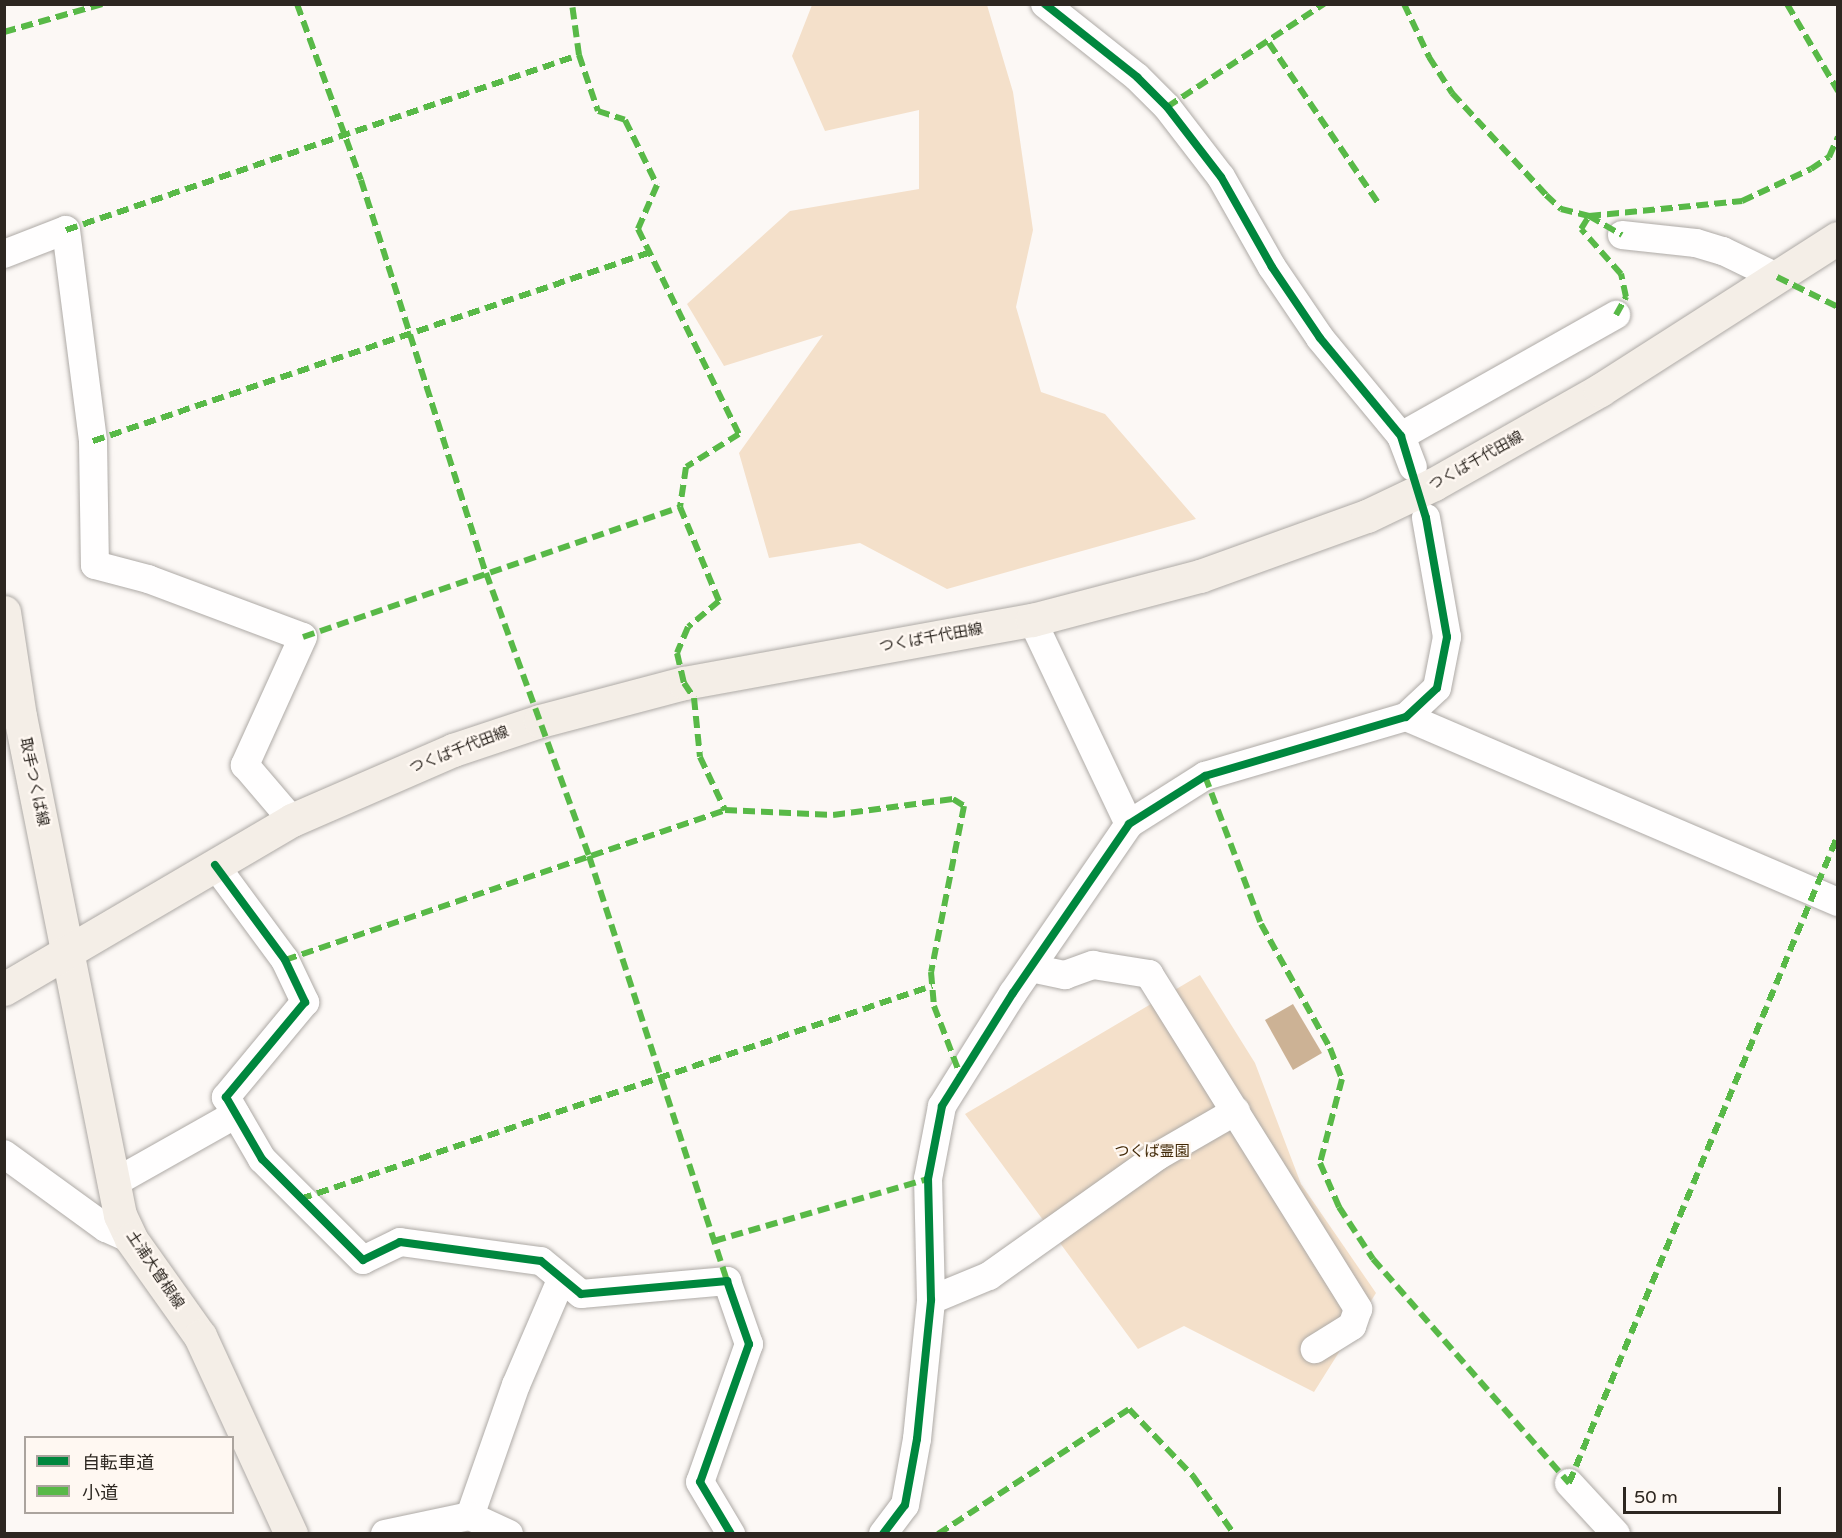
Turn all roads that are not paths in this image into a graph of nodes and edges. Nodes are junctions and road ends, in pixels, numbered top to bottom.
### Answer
1 (1045, 4) edge
2 (1622, 235) dead end
3 (1838, 238) edge
4 (4, 254) edge
5 (1778, 277) junction
6 (1616, 315) dead end
7 (1401, 436) junction
8 (1413, 467) dead end
9 (1426, 518) dead end
10 (4, 612) edge
11 (1032, 620) junction
12 (1407, 717) junction
13 (292, 820) junction
14 (1129, 824) junction
15 (215, 865) junction
16 (1838, 902) edge
17 (68, 951) junction
18 (1031, 968) junction
19 (4, 989) edge
20 (1236, 1111) junction
21 (236, 1114) junction
22 (4, 1154) edge
23 (112, 1184) junction
24 (131, 1239) junction
25 (561, 1280) junction
26 (931, 1299) junction
27 (1315, 1348) dead end
28 (1569, 1483) dead end
29 (470, 1516) junction
30 (291, 1533) edge
31 (385, 1533) edge
32 (509, 1533) edge
33 (731, 1533) edge
34 (883, 1533) edge
35 (1616, 1533) edge

1 - 7 street
2 - 5 street
3 - 5 main road, つくば千代田線
4 - 13 street
5 - 11 main road, つくば千代田線
6 - 7 street
7 - 8 street
9 - 12 street
10 - 17 main road, 取手つくば線
11 - 13 main road, つくば千代田線
11 - 14 street
12 - 14 street
12 - 16 street
13 - 15 main road, つくば千代田線
14 - 18 street
15 - 17 main road, つくば千代田線
15 - 21 street
17 - 19 main road, つくば千代田線
17 - 23 main road, 土浦大曽根線
18 - 20 street
18 - 26 street
20 - 26 street
20 - 27 street
21 - 23 street
21 - 25 street
22 - 24 street
23 - 24 main road, 土浦大曽根線
24 - 30 main road, 土浦大曽根線
25 - 29 street
25 - 33 street
26 - 34 street
28 - 35 street
29 - 31 street
29 - 32 street

